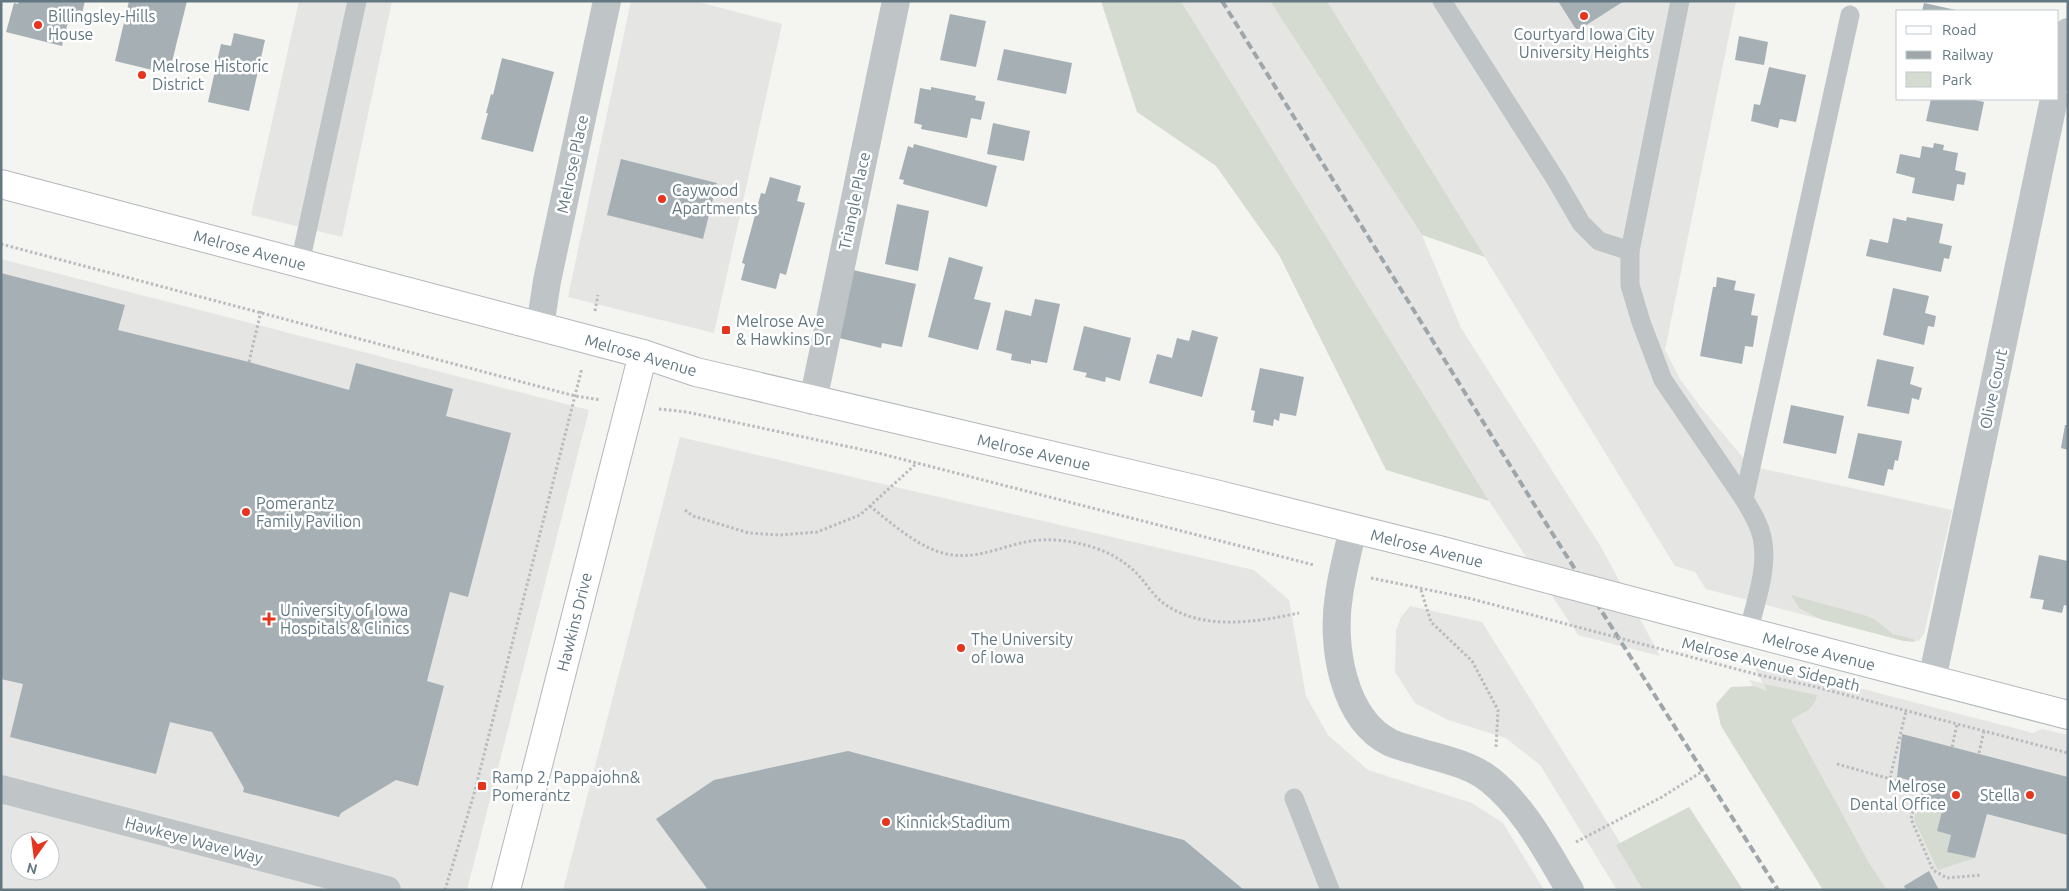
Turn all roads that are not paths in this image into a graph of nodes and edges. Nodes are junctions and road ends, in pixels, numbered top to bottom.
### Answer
1 (357, 1) edge
2 (607, 1) edge
3 (896, 1) edge
4 (1442, 1) edge
5 (1680, 1) edge
6 (1850, 15) dead end
7 (2068, 32) edge
8 (2059, 75) edge
9 (2054, 100) edge
10 (1, 184) edge
11 (1630, 250) junction
12 (300, 263) junction
13 (540, 327) junction
14 (643, 354) junction
15 (813, 400) junction
16 (1744, 499) junction
17 (1353, 529) junction
18 (1739, 630) junction
19 (1932, 680) junction
20 (2068, 715) edge
21 (1, 789) edge
22 (1294, 798) dead end
23 (387, 890) edge
24 (506, 890) edge
25 (1330, 890) edge
26 (1570, 890) edge

1 - 12 lane
2 - 13 street, Melrose Place
3 - 15 street, Triangle Place
4 - 11 lane
5 - 11 lane
6 - 16 lane
7 - 8 street
9 - 19 street, Olive Court
10 - 12 main road, Melrose Avenue
11 - 16 lane
12 - 13 main road, Melrose Avenue
13 - 14 main road, Melrose Avenue
14 - 15 main road, Melrose Avenue
14 - 24 main road, Hawkins Drive
15 - 17 main road, Melrose Avenue
16 - 18 lane
17 - 18 main road, Melrose Avenue, bridge
17 - 26 street
18 - 19 main road, Melrose Avenue
19 - 20 main road, Melrose Avenue
21 - 23 street, Hawkeye Wave Way
22 - 25 lane

